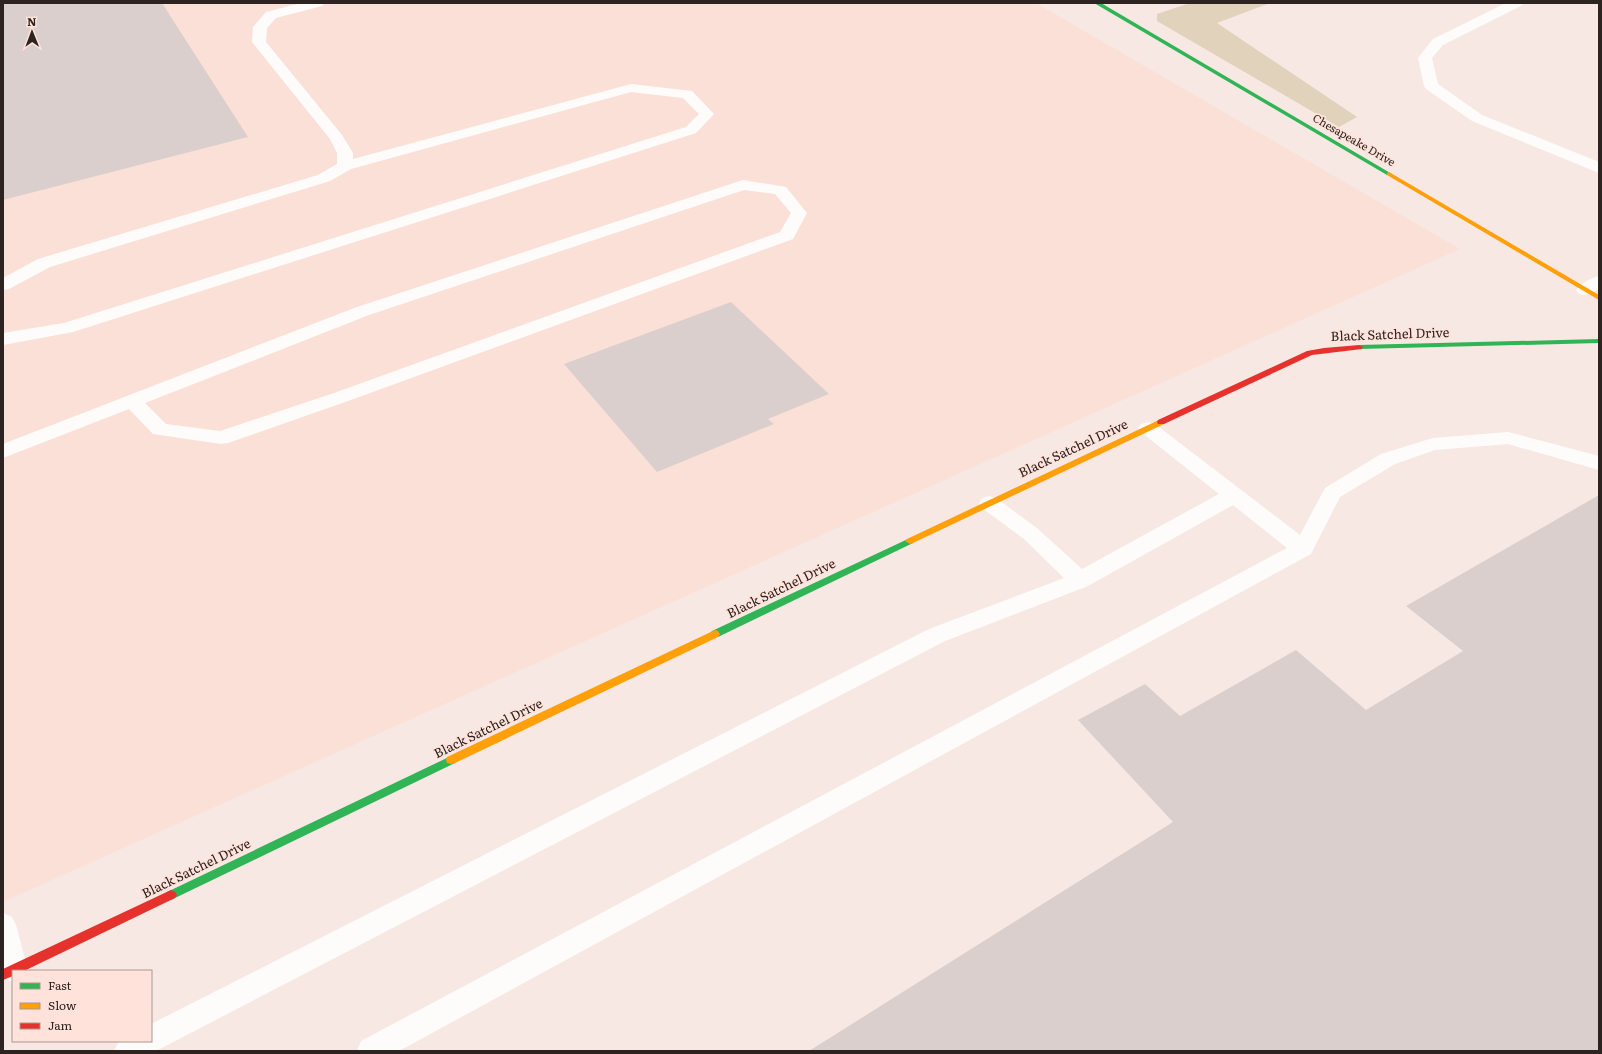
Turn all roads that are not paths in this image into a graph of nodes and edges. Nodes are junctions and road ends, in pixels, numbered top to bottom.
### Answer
1 (317, 3) edge
2 (1097, 3) edge
3 (1516, 3) edge
4 (345, 166) junction
5 (1599, 168) edge
6 (3, 285) edge
7 (1594, 290) edge
8 (3, 339) edge
9 (1599, 341) edge
10 (132, 401) junction
11 (1148, 428) junction
12 (3, 451) edge
13 (1599, 463) edge
14 (1234, 495) junction
15 (989, 502) junction
16 (1303, 549) junction
17 (1080, 580) junction
18 (3, 924) edge
19 (13, 970) edge
20 (9, 972) edge
21 (152, 1038) edge
22 (146, 1042) edge
23 (128, 1051) edge
24 (371, 1051) edge

1 - 4 lane
2 - 7 street, Chesapeake Drive
3 - 5 lane
4 - 6 lane
4 - 8 lane
9 - 11 street, Black Satchel Drive
10 - 10 lane
10 - 12 lane
11 - 14 lane
11 - 15 street, Black Satchel Drive
13 - 16 lane
14 - 16 lane
14 - 17 lane
15 - 17 lane
15 - 19 street, Black Satchel Drive
16 - 24 lane
17 - 21 lane
18 - 20 lane
22 - 23 lane

